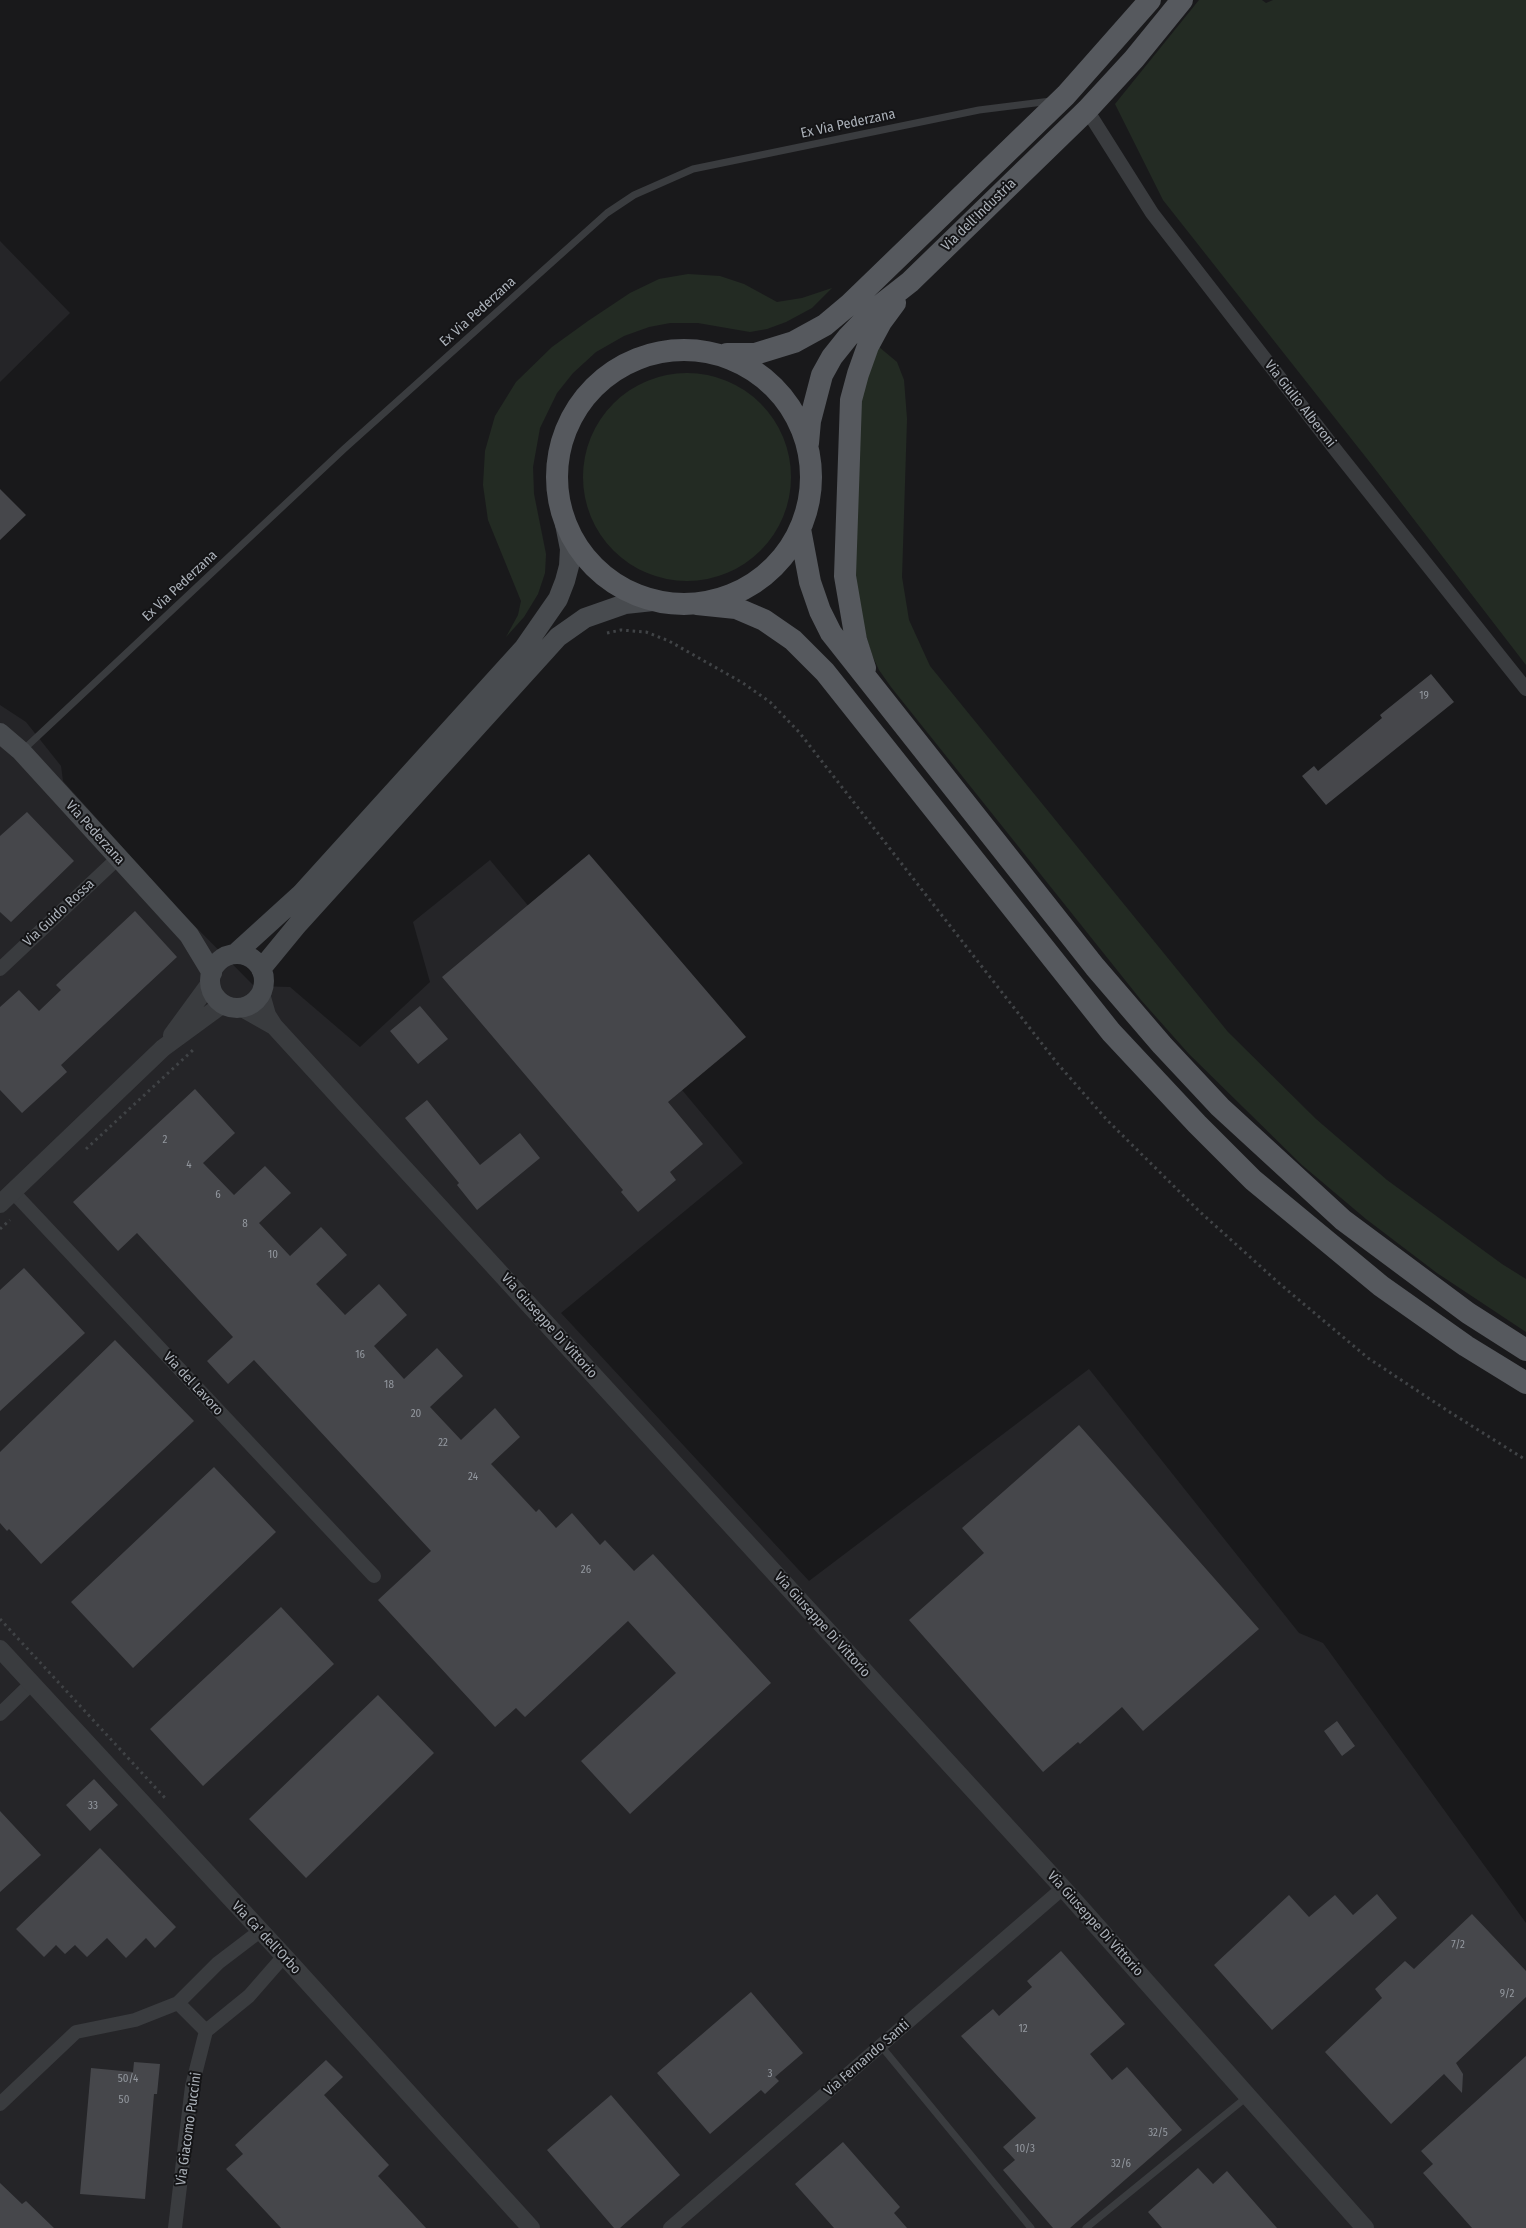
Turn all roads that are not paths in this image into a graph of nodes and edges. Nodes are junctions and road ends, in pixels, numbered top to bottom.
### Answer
1 (1150, 0) edge
2 (1182, 0) edge
3 (1061, 100) junction
4 (1087, 110) junction
5 (910, 282) junction
6 (723, 354) junction
7 (808, 444) junction
8 (565, 524) junction
9 (800, 529) junction
10 (653, 601) junction
11 (697, 604) junction
12 (871, 686) junction
13 (1526, 689) edge
14 (0, 733) edge
15 (21, 752) junction
16 (118, 858) junction
17 (188, 935) junction
18 (230, 956) junction
19 (0, 969) edge
20 (261, 969) junction
21 (211, 978) junction
22 (261, 994) junction
23 (232, 1006) junction
24 (274, 1026) junction
25 (163, 1048) junction
26 (6, 1198) edge
27 (1526, 1350) edge
28 (1526, 1383) edge
29 (374, 1576) dead end
30 (0, 1649) edge
31 (32, 1683) junction
32 (0, 1714) edge
33 (1063, 1888) junction
34 (260, 1931) junction
35 (284, 1956) junction
36 (178, 2003) junction
37 (206, 2031) junction
38 (880, 2046) junction
39 (1248, 2096) junction
40 (0, 2104) edge
41 (175, 2228) edge
42 (531, 2228) edge
43 (670, 2228) edge
44 (1030, 2228) edge
45 (1086, 2228) edge
46 (1365, 2228) edge

1 - 3 main road, Via dell'Industria
2 - 4 main road, Via dell'Industria
3 - 6 main road, Via dell'Industria
3 - 15 lane, Ex Via Pederzana
4 - 5 main road, Via dell'Industria
4 - 13 street, Via Giulio Alberoni
5 - 7 main road, Via dell'Industria
5 - 12 main road
6 - 7 main road
6 - 8 main road
7 - 9 main road
8 - 10 main road
8 - 18 main road
9 - 11 main road
9 - 12 main road
10 - 11 main road
10 - 20 main road
11 - 28 main road
12 - 27 main road
14 - 15 main road, Via Pederzana
15 - 16 main road, Via Pederzana
16 - 17 main road, Via Pederzana
16 - 19 street, Via Guido Rossa
17 - 18 main road, Via Pederzana
17 - 21 main road, Via Pederzana
18 - 20 main road
18 - 21 main road
20 - 22 main road
21 - 23 main road
21 - 25 street, Via del Lavoro
22 - 23 main road
22 - 24 street, Via Giuseppe Di Vittorio
23 - 24 street, Via Giuseppe Di Vittorio
23 - 25 street, Via del Lavoro
24 - 33 street, Via Giuseppe Di Vittorio
25 - 26 street, Via del Lavoro
26 - 29 street, Via del Lavoro
30 - 31 street, Via Ca' dell'Orbo
31 - 32 street
31 - 34 street, Via Ca' dell'Orbo
33 - 38 street, Via Fernando Santi
33 - 39 street, Via Giuseppe Di Vittorio
34 - 35 street, Via Ca' dell'Orbo
34 - 36 street
35 - 37 street
35 - 42 street, Via Ca' dell'Orbo
36 - 37 street
36 - 40 street
37 - 41 street, Via Giacomo Puccini
38 - 43 street, Via Fernando Santi
38 - 44 lane
39 - 45 lane
39 - 46 street, Via Giuseppe Di Vittorio

